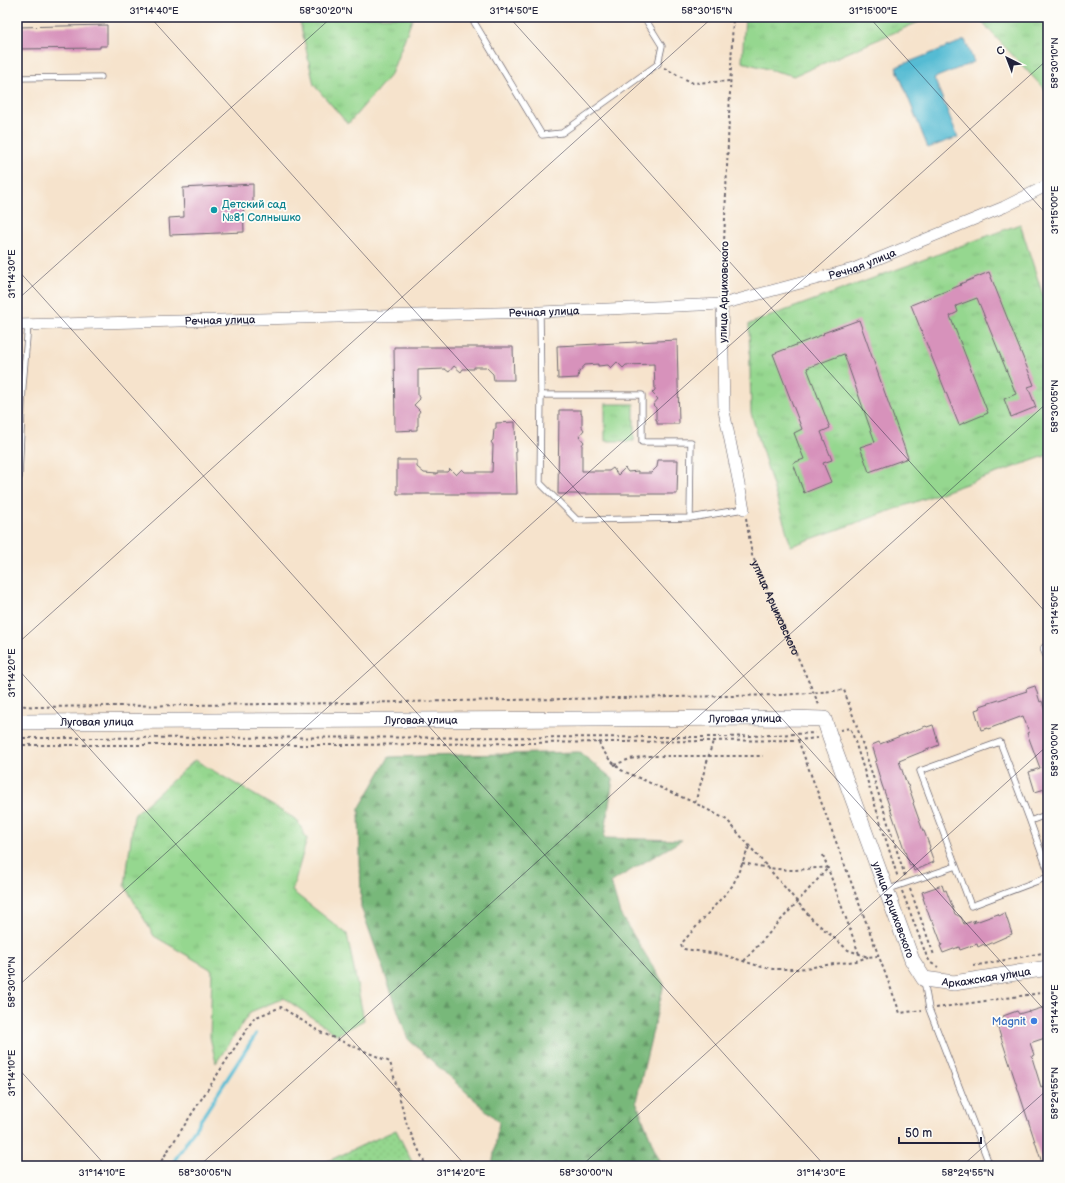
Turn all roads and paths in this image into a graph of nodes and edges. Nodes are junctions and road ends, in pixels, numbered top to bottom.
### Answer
1 (471, 17) edge
2 (644, 17) edge
3 (733, 17) edge
4 (658, 64) junction
5 (101, 77) dead end
6 (17, 78) edge
7 (731, 81) junction
8 (1048, 185) edge
9 (722, 304) junction
10 (540, 312) junction
11 (22, 325) edge
12 (541, 396) junction
13 (18, 477) edge
14 (744, 509) junction
15 (690, 518) junction
16 (17, 722) edge
17 (850, 728) dead end
18 (827, 729) junction
19 (17, 738) edge
20 (713, 741) junction
21 (599, 742) junction
22 (17, 746) edge
23 (709, 756) junction
24 (763, 756) dead end
25 (614, 765) junction
26 (694, 803) junction
27 (1048, 814) edge
28 (1030, 821) junction
29 (749, 847) junction
30 (823, 855) dead end
31 (742, 863) junction
32 (956, 866) junction
33 (767, 868) junction
34 (828, 868) junction
35 (1048, 871) edge
36 (1048, 877) edge
37 (886, 890) junction
38 (796, 903) junction
39 (859, 954) junction
40 (878, 955) dead end
41 (868, 957) junction
42 (744, 961) junction
43 (1048, 968) edge
44 (924, 979) junction
45 (158, 1166) edge
46 (426, 1166) edge
47 (990, 1166) edge

1 - 4 lane
2 - 4 lane
3 - 7 path, улица Арциховского
4 - 7 path
5 - 6 lane
7 - 9 path, улица Арциховского
8 - 9 street, Речная улица
9 - 10 street, Речная улица
9 - 14 street, улица Арциховского
10 - 11 street, Речная улица
10 - 12 lane
11 - 13 lane
12 - 15 lane
12 - 15 lane
14 - 15 lane
14 - 18 path, улица Арциховского
16 - 18 street, Луговая улица
17 - 18 path
18 - 19 path
18 - 20 path
18 - 37 street, улица Арциховского
20 - 21 path
20 - 23 path
21 - 22 path
21 - 25 path
23 - 24 path
23 - 25 path
23 - 26 path
25 - 26 path
26 - 29 path
27 - 28 lane
28 - 32 lane
28 - 35 lane
29 - 31 path
29 - 33 path
30 - 34 path
31 - 33 path
31 - 42 path
32 - 36 lane
32 - 37 lane
33 - 34 path
33 - 38 path
34 - 38 path
34 - 39 path
37 - 44 street, улица Арциховского
38 - 39 path
38 - 42 path
39 - 41 path
40 - 41 path
41 - 42 path
43 - 44 street, Аркажская улица
44 - 47 lane, улица Арциховского
45 - 46 path

